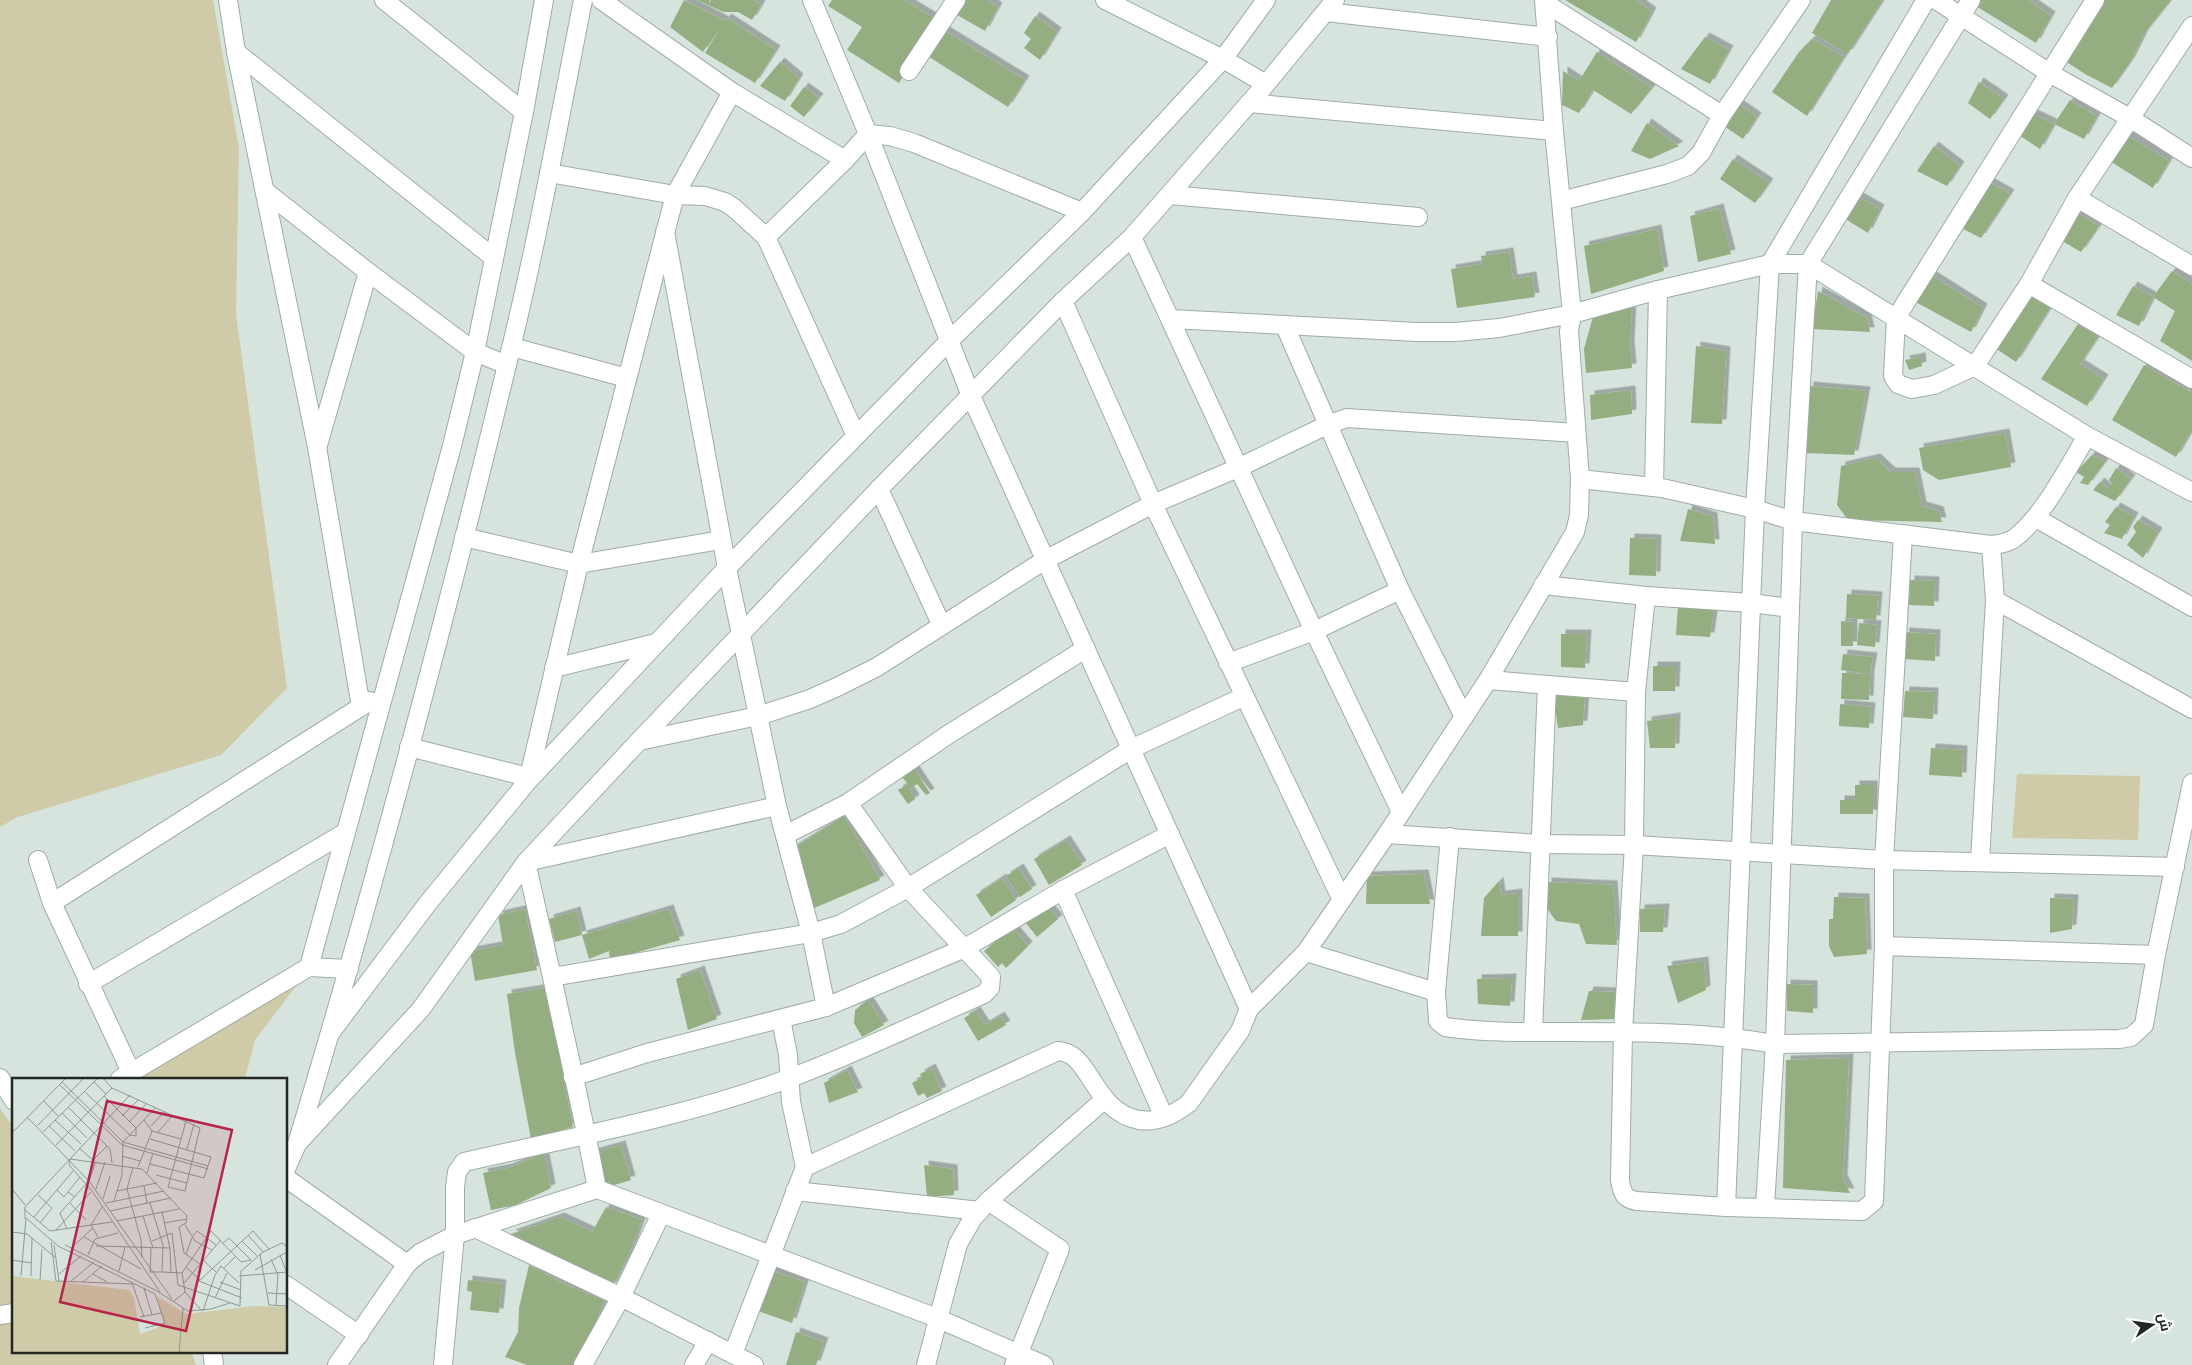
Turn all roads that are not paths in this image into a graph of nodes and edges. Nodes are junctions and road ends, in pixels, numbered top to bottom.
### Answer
1 (228, 0) edge
2 (384, 0) edge
3 (544, 0) edge
4 (583, 0) edge
5 (601, 0) edge
6 (812, 0) edge
7 (956, 0) edge
8 (1105, 0) edge
9 (1266, 0) edge
10 (1801, 0) edge
11 (1926, 0) edge
12 (1936, 0) edge
13 (1971, 0) edge
14 (2095, 0) edge
15 (1545, 1) edge
16 (1330, 6) edge
17 (1961, 16) junction
18 (2192, 26) edge
19 (1548, 37) junction
20 (236, 52) junction
21 (1223, 60) junction
22 (909, 71) dead end
23 (2051, 74) junction
24 (1266, 84) junction
25 (732, 92) junction
26 (1249, 103) junction
27 (524, 112) junction
28 (1722, 116) junction
29 (2130, 118) junction
30 (1554, 131) junction
31 (868, 134) junction
32 (2192, 158) edge
33 (845, 160) junction
34 (549, 173) junction
35 (265, 191) junction
36 (1170, 194) junction
37 (675, 195) junction
38 (2077, 198) junction
39 (1561, 201) junction
40 (1082, 212) junction
41 (1418, 216) dead end
42 (665, 232) junction
43 (766, 236) junction
44 (1132, 237) junction
45 (494, 258) junction
46 (1770, 264) junction
47 (1808, 264) junction
48 (2192, 266) edge
49 (368, 272) junction
50 (2029, 284) junction
51 (1658, 290) junction
52 (1063, 301) junction
53 (1572, 314) junction
54 (1896, 318) junction
55 (1171, 319) junction
56 (1285, 326) junction
57 (949, 341) junction
58 (512, 347) junction
59 (475, 352) junction
60 (507, 365) junction
61 (1976, 366) junction
62 (627, 378) junction
63 (2192, 379) edge
64 (971, 396) junction
65 (1327, 425) junction
66 (1576, 433) junction
67 (856, 436) junction
68 (2087, 436) junction
69 (317, 448) junction
70 (1238, 468) junction
71 (1580, 479) junction
72 (1654, 487) junction
73 (879, 490) junction
74 (2192, 492) edge
75 (1153, 504) junction
76 (1755, 510) junction
77 (2036, 518) junction
78 (1793, 521) junction
79 (1903, 534) junction
80 (464, 537) junction
81 (721, 540) junction
82 (1991, 545) junction
83 (1045, 560) junction
84 (579, 564) junction
85 (727, 568) junction
86 (1543, 585) junction
87 (1400, 590) junction
88 (1646, 596) junction
89 (1994, 600) junction
90 (1751, 603) junction
91 (2192, 607) edge
92 (1790, 608) junction
93 (941, 624) junction
94 (1314, 630) junction
95 (741, 635) junction
96 (656, 642) junction
97 (1086, 649) junction
98 (1228, 663) junction
99 (554, 668) junction
100 (1488, 680) junction
101 (1547, 685) junction
102 (384, 692) junction
103 (1636, 692) junction
104 (1243, 696) junction
105 (361, 707) junction
106 (2192, 709) edge
107 (758, 716) junction
108 (1464, 717) junction
109 (639, 741) junction
110 (409, 747) junction
111 (1131, 749) junction
112 (528, 780) junction
113 (2192, 782) edge
114 (848, 803) junction
115 (777, 806) junction
116 (1401, 812) junction
117 (346, 832) junction
118 (1170, 834) junction
119 (1387, 834) junction
120 (785, 835) junction
121 (1450, 837) junction
122 (1540, 844) junction
123 (1634, 845) junction
124 (1740, 853) junction
125 (1782, 855) junction
126 (38, 860) dead end
127 (1884, 860) junction
128 (1980, 861) junction
129 (526, 862) junction
130 (2175, 867) junction
131 (908, 888) junction
132 (1063, 890) junction
133 (1342, 900) junction
134 (52, 903) junction
135 (811, 933) junction
136 (1884, 946) junction
137 (965, 948) junction
138 (1306, 952) junction
139 (2156, 955) junction
140 (309, 967) junction
141 (349, 969) junction
142 (552, 977) junction
143 (88, 984) junction
144 (1436, 992) junction
145 (826, 1007) junction
146 (1249, 1009) junction
147 (781, 1019) junction
148 (331, 1032) junction
149 (1534, 1032) junction
150 (1623, 1032) junction
151 (1733, 1037) junction
152 (1881, 1042) junction
153 (1775, 1044) junction
154 (126, 1075) edge
155 (573, 1077) junction
156 (0, 1078) edge
157 (790, 1078) junction
158 (12, 1098) edge
159 (1104, 1100) junction
160 (1164, 1117) junction
161 (588, 1135) junction
162 (297, 1144) junction
163 (288, 1164) edge
164 (805, 1166) junction
165 (288, 1179) edge
166 (597, 1189) junction
167 (795, 1191) junction
168 (984, 1206) junction
169 (1726, 1207) junction
170 (1765, 1207) junction
171 (662, 1214) junction
172 (475, 1228) junction
173 (454, 1235) junction
174 (770, 1255) junction
175 (407, 1264) junction
176 (288, 1286) edge
177 (621, 1297) junction
178 (937, 1318) junction
179 (359, 1335) junction
180 (708, 1341) junction
181 (212, 1352) edge
182 (733, 1354) junction
183 (1016, 1359) edge
184 (214, 1365) edge
185 (337, 1365) edge
186 (443, 1365) edge
187 (583, 1365) edge
188 (694, 1365) edge
189 (754, 1365) edge
190 (926, 1365) edge
191 (1044, 1365) edge

1 - 20 street
2 - 27 street
3 - 27 street
4 - 34 street
5 - 25 street
6 - 31 street
7 - 22 street
8 - 21 street
9 - 21 street
10 - 28 street
11 - 46 street
12 - 17 street
13 - 17 street
14 - 23 street
15 - 19 street
15 - 28 street
16 - 19 street
16 - 24 street
17 - 23 street
17 - 47 street
18 - 29 street
19 - 30 street
20 - 35 street
20 - 45 street
21 - 24 street
21 - 40 street
23 - 29 street
23 - 54 street
24 - 26 street
25 - 33 street
25 - 37 street
26 - 30 street
26 - 36 street
27 - 45 street
28 - 39 street
29 - 32 street
29 - 38 street
30 - 39 street
31 - 33 street
31 - 40 street
31 - 57 street
33 - 43 street
34 - 37 street
34 - 58 street
35 - 49 street
35 - 69 street
36 - 41 street
36 - 44 street
37 - 42 street
37 - 43 street
38 - 48 street
38 - 50 street
39 - 53 street
40 - 57 street
42 - 62 street
42 - 81 street
43 - 67 street
44 - 52 street
44 - 55 street
45 - 59 street
46 - 47 street
46 - 51 street
46 - 76 street
47 - 54 street
47 - 78 street
49 - 59 street
49 - 69 street
50 - 61 street
50 - 63 street
51 - 53 street
51 - 72 street
52 - 64 street
52 - 75 street
53 - 56 street
53 - 66 street
54 - 61 street
54 - 61 street
55 - 56 street
55 - 70 street
56 - 65 street
57 - 64 street
57 - 67 street
58 - 60 street
58 - 62 street
59 - 60 street
59 - 102 street
60 - 80 street
61 - 68 street
62 - 84 street
64 - 73 street
64 - 83 street
65 - 66 street
65 - 70 street
65 - 87 street
66 - 71 street
67 - 85 street
68 - 74 street
68 - 77 street
69 - 105 street
70 - 75 street
70 - 94 street
71 - 72 street
71 - 86 street
72 - 76 street
73 - 93 street
73 - 95 street
75 - 83 street
75 - 98 street
76 - 78 street
76 - 90 street
77 - 82 street
77 - 91 street
78 - 79 street
78 - 92 street
79 - 82 street
79 - 127 street
80 - 84 street
80 - 110 street
81 - 84 street
81 - 85 street
82 - 89 street
83 - 93 street
83 - 97 street
84 - 99 street
85 - 95 street
85 - 96 street
86 - 88 street
86 - 100 street
87 - 94 street
87 - 108 street
88 - 90 street
88 - 103 street
89 - 106 street
89 - 128 street
90 - 92 street
90 - 124 street
92 - 125 street
93 - 107 street
94 - 98 street
94 - 116 street
95 - 107 street
95 - 109 street
96 - 99 street
96 - 112 street
97 - 111 street
97 - 114 street
98 - 104 street
99 - 112 street
100 - 101 street
100 - 108 street
101 - 103 street
101 - 122 street
102 - 105 street
102 - 117 street
103 - 123 street
104 - 111 street
104 - 133 street
105 - 134 street
107 - 109 street
107 - 115 street
108 - 116 street
109 - 129 street
110 - 112 street
110 - 141 street
111 - 118 street
111 - 131 street
112 - 148 street
113 - 130 street
114 - 120 street
114 - 131 street
115 - 120 street
115 - 129 street
116 - 119 street
117 - 140 street
117 - 143 street
118 - 132 street
118 - 146 street
119 - 121 street
119 - 133 street
120 - 135 street
121 - 122 street
121 - 144 street
122 - 123 street
122 - 149 street
123 - 124 street
123 - 150 street
124 - 125 street
124 - 151 street
125 - 127 street
125 - 153 street
126 - 134 street
127 - 128 street
127 - 136 street
128 - 130 street
129 - 142 street
129 - 162 street
130 - 139 street
131 - 135 street
131 - 137 street
132 - 137 street
132 - 160 street
133 - 138 street
134 - 143 street
135 - 142 street
135 - 145 street
136 - 139 street
136 - 152 street
137 - 145 street
137 - 157 street
138 - 144 street
138 - 146 street
139 - 152 street
140 - 141 street
140 - 154 street
141 - 148 street
142 - 155 street
143 - 154 street
144 - 149 street
145 - 147 street
146 - 160 street
147 - 155 street
147 - 157 street
148 - 162 street
149 - 150 street
150 - 151 street
150 - 169 street
151 - 153 street
151 - 169 street
152 - 153 street
152 - 170 street
153 - 170 street
155 - 161 street
156 - 158 street
157 - 161 street
157 - 164 street
159 - 160 street
159 - 164 street
159 - 168 street
161 - 166 street
161 - 173 street
162 - 163 street
164 - 167 street
165 - 175 street
166 - 171 street
166 - 172 street
167 - 168 street
167 - 174 street
168 - 178 street
168 - 183 street
169 - 170 street
171 - 174 street
171 - 177 street
172 - 173 street
172 - 177 street
173 - 175 street
173 - 186 street
174 - 178 street
174 - 182 street
175 - 179 street
176 - 179 street
177 - 180 street
177 - 187 street
178 - 183 street
178 - 190 street
179 - 185 street
180 - 182 street
180 - 188 street
181 - 184 street
182 - 189 street
183 - 191 street

